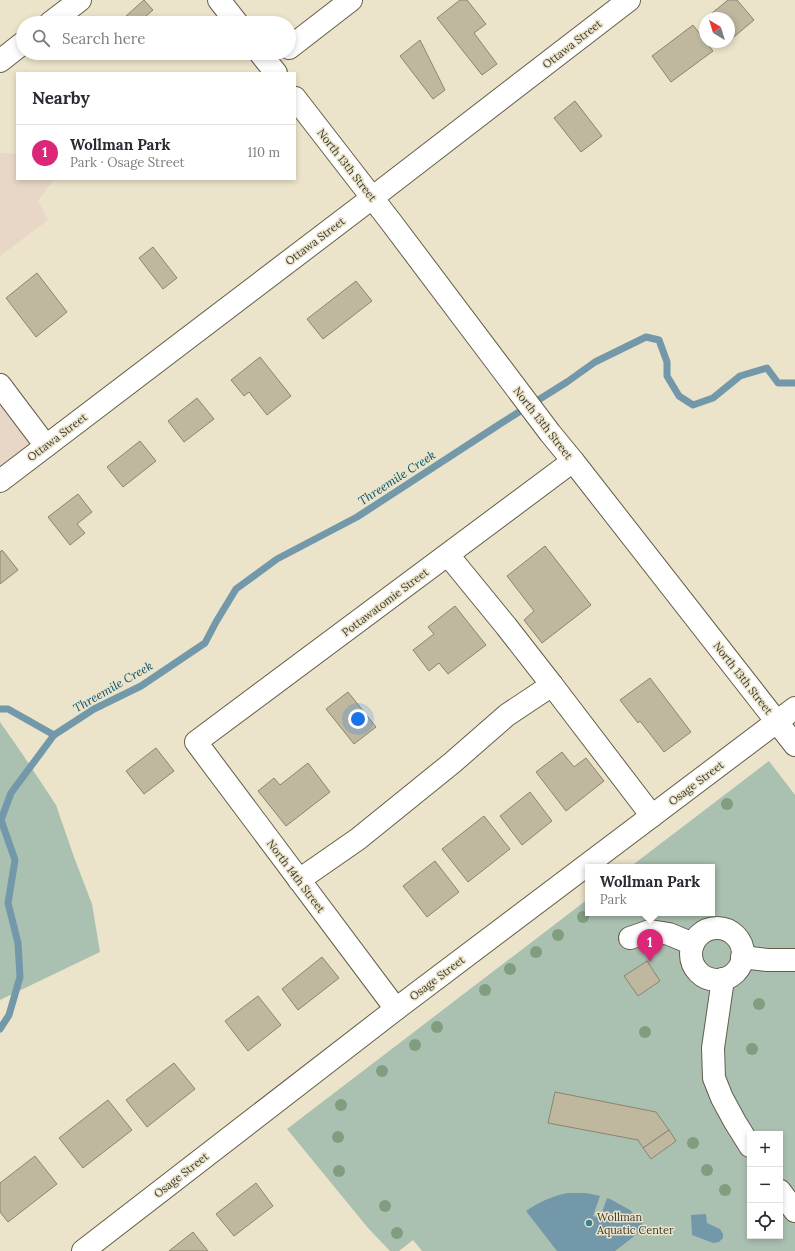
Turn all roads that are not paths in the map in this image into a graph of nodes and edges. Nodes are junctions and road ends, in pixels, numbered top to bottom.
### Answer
1 (80, 0) edge
2 (219, 0) edge
3 (351, 0) edge
4 (629, 0) edge
5 (59, 16) edge
6 (232, 16) edge
7 (296, 43) edge
8 (16, 48) edge
9 (0, 60) edge
10 (296, 99) edge
11 (372, 198) junction
12 (0, 385) edge
13 (46, 446) junction
14 (573, 461) junction
15 (0, 481) edge
16 (448, 555) junction
17 (552, 685) junction
18 (795, 708) edge
19 (777, 722) junction
20 (196, 742) joint
21 (795, 745) edge
22 (652, 816) junction
23 (588, 864) edge
24 (585, 867) edge
25 (299, 880) junction
26 (630, 938) dead end
27 (693, 944) junction
28 (742, 957) junction
29 (795, 960) edge
30 (722, 979) junction
31 (396, 1009) junction
32 (747, 1141) edge
33 (783, 1195) edge
34 (795, 1211) edge
35 (83, 1251) edge

1 - 5 street
2 - 6 street
3 - 7 street
4 - 11 street, Ottawa Street
8 - 9 street
10 - 11 street, North 13th Street
11 - 13 street, Ottawa Street
11 - 14 street, North 13th Street
12 - 13 street
13 - 15 street, Ottawa Street
14 - 16 street, Pottawatomie Street
14 - 19 street, North 13th Street
16 - 17 street
16 - 20 street, Pottawatomie Street
17 - 22 street
17 - 25 street
18 - 19 street, Osage Street
19 - 21 street, North 13th Street
19 - 22 street, Osage Street
20 - 25 street, North 14th Street
22 - 23 street, Osage Street
24 - 31 street, Osage Street
25 - 31 street, North 14th Street
26 - 27 street
27 - 28 street
27 - 30 street
28 - 29 street
28 - 30 street
30 - 32 street
31 - 35 street, Osage Street
33 - 34 street

